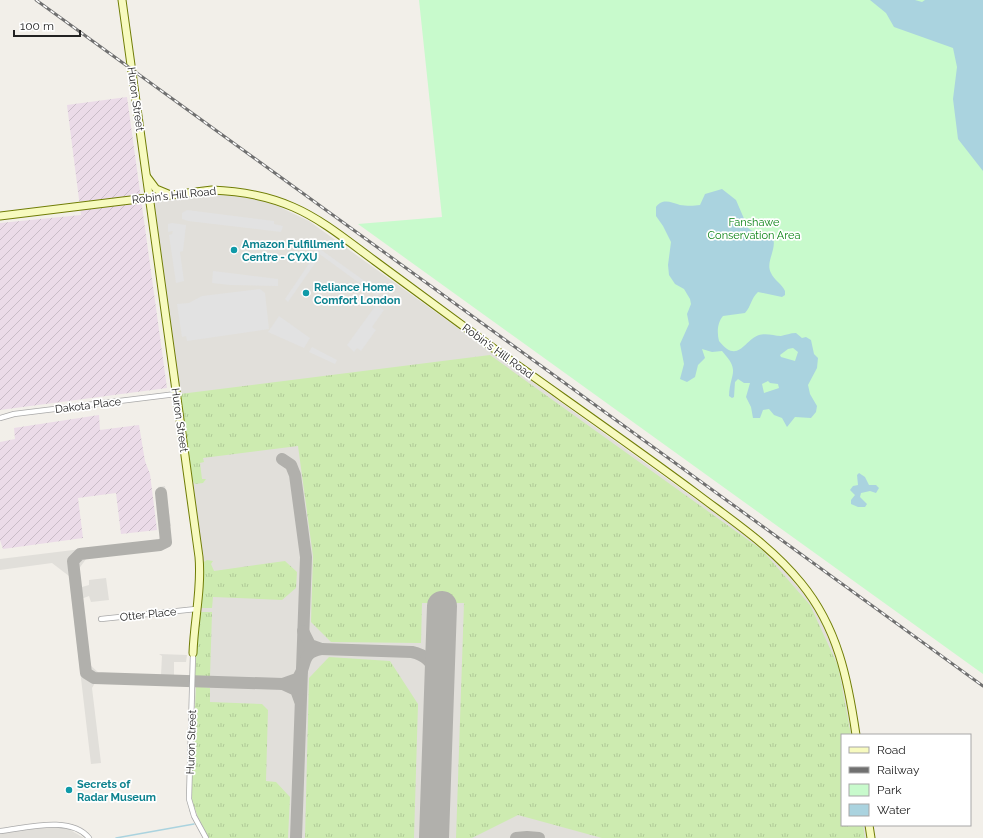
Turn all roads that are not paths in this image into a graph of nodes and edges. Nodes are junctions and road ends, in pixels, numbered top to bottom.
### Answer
1 (122, 0) edge
2 (146, 173) junction
3 (172, 194) junction
4 (148, 197) junction
5 (0, 216) edge
6 (176, 394) junction
7 (0, 418) edge
8 (196, 609) junction
9 (100, 619) dead end
10 (193, 654) joint
11 (856, 734) edge
12 (869, 826) edge
13 (0, 831) edge
14 (204, 837) edge
15 (89, 838) edge
16 (871, 838) edge

1 - 2 main road, Huron Street
2 - 3 main road
2 - 4 main road, Huron Street
3 - 4 main road, Robin's Hill Road
3 - 11 main road, Robin's Hill Road
4 - 5 main road, Robin's Hill Road
4 - 6 main road, Huron Street
6 - 7 street, Dakota Place
6 - 8 main road, Huron Street
8 - 9 street, Otter Place
8 - 10 main road, Huron Street
10 - 14 street, Huron Street
12 - 16 main road
13 - 15 street

